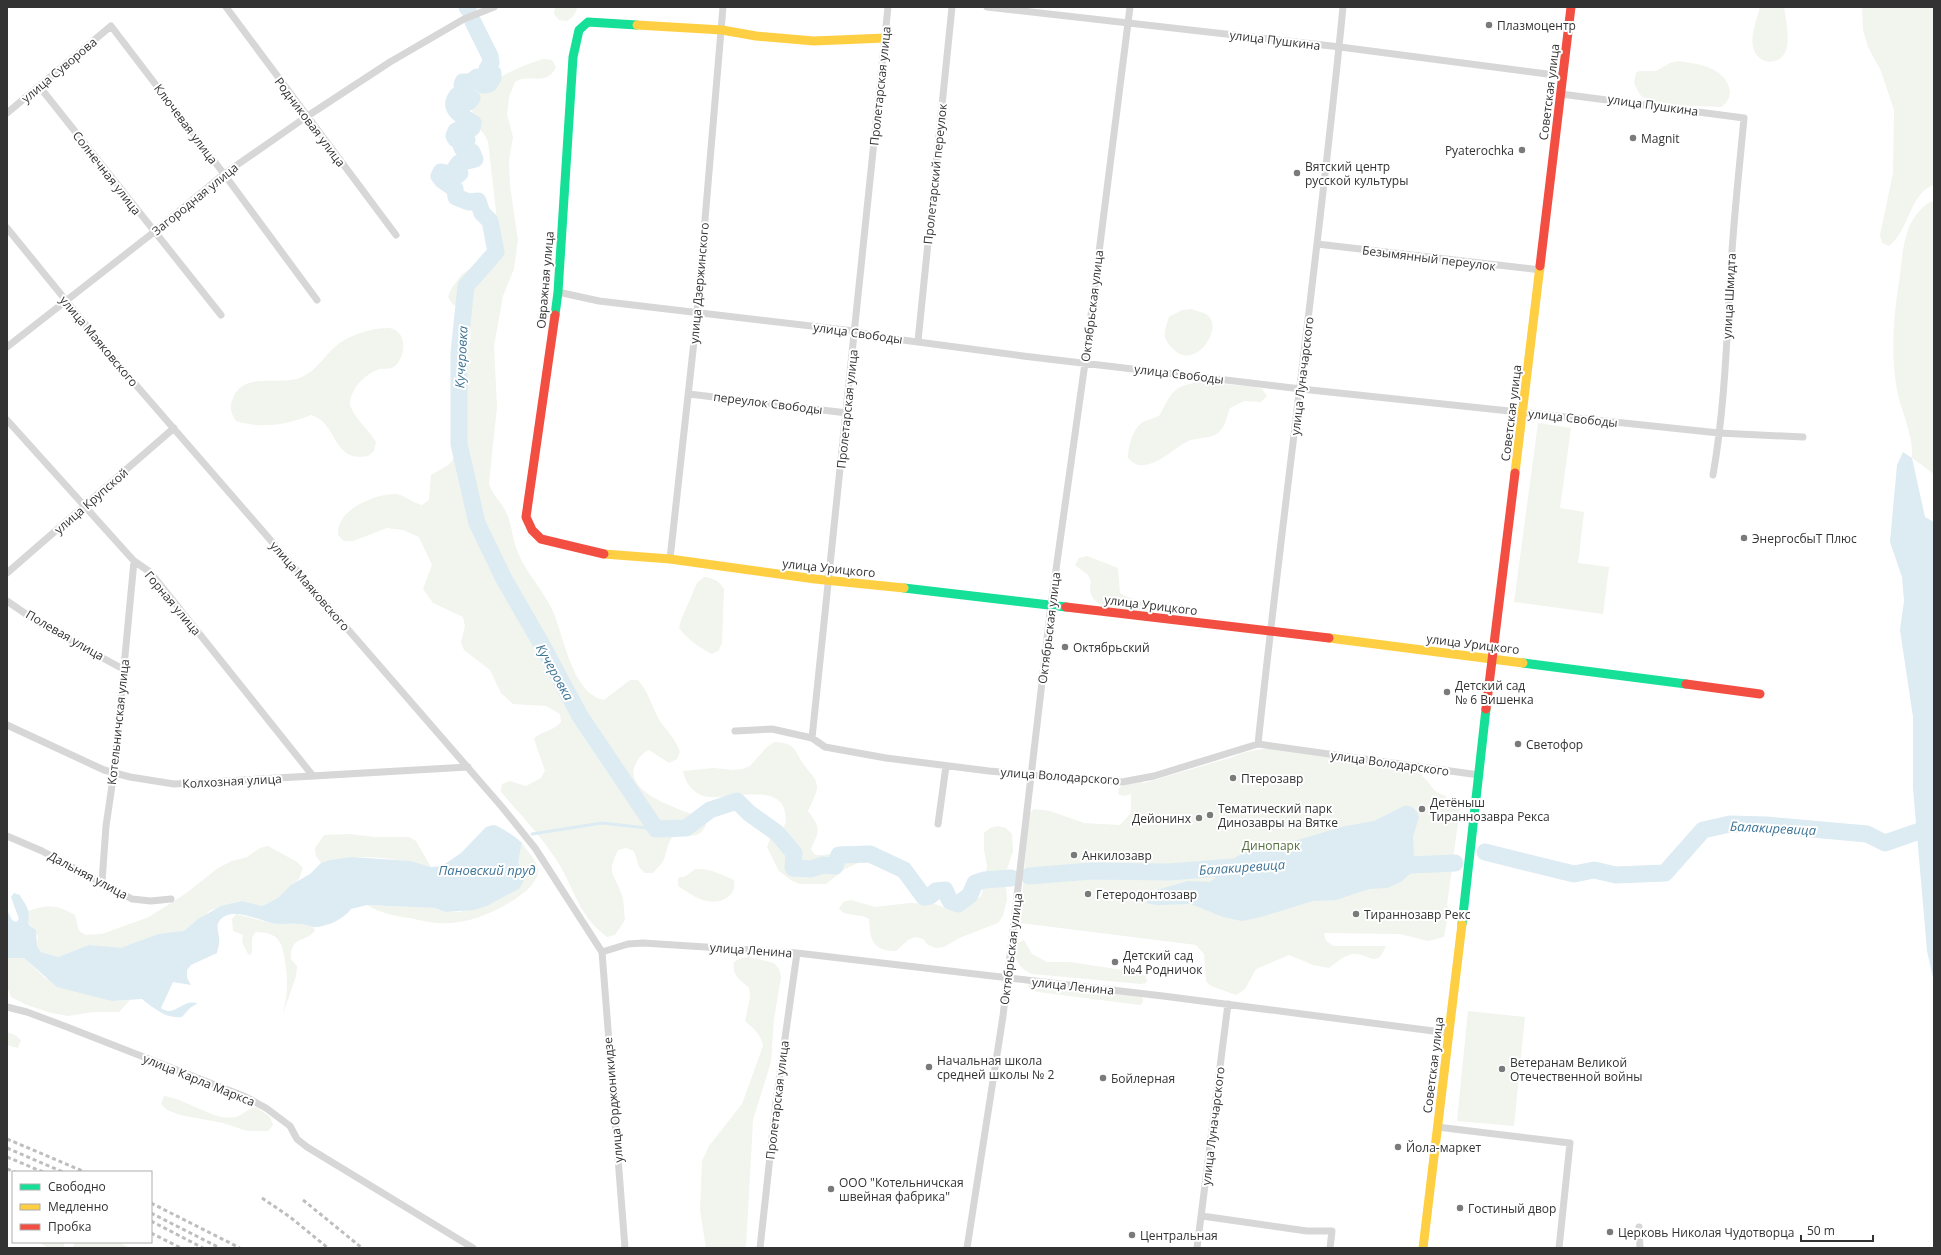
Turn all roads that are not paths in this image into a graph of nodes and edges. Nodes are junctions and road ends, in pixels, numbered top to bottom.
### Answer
1 (226, 7) edge
2 (494, 7) edge
3 (723, 7) edge
4 (888, 7) edge
5 (952, 7) edge
6 (987, 7) edge
7 (1130, 7) edge
8 (1343, 7) edge
9 (1571, 7) edge
10 (1003, 8) edge
11 (1129, 22) junction
12 (111, 26) joint
13 (722, 30) junction
14 (885, 38) junction
15 (1340, 47) junction
16 (1563, 76) junction
17 (39, 86) junction
18 (1561, 94) junction
19 (7, 113) edge
20 (306, 117) junction
21 (1744, 118) joint
22 (224, 174) junction
23 (7, 228) edge
24 (154, 232) junction
25 (396, 235) dead end
26 (1317, 244) junction
27 (1540, 270) junction
28 (558, 292) junction
29 (65, 300) junction
30 (317, 300) dead end
31 (697, 314) junction
32 (221, 315) dead end
33 (854, 331) junction
34 (918, 341) junction
35 (7, 347) edge
36 (1085, 363) junction
37 (1301, 389) junction
38 (689, 394) junction
39 (1524, 412) junction
40 (847, 413) junction
41 (7, 420) edge
42 (174, 428) junction
43 (1719, 433) junction
44 (1803, 436) dead end
45 (1713, 475) dead end
46 (84, 507) junction
47 (541, 539) joint
48 (670, 559) junction
49 (134, 562) junction
50 (7, 573) edge
51 (828, 579) junction
52 (7, 601) edge
53 (1051, 605) junction
54 (1270, 631) junction
55 (1491, 658) junction
56 (123, 668) junction
57 (1760, 694) dead end
58 (7, 725) edge
59 (736, 730) dead end
60 (812, 738) junction
61 (1258, 744) junction
62 (946, 766) junction
63 (468, 767) junction
64 (114, 772) junction
65 (1031, 775) junction
66 (1479, 775) junction
67 (313, 776) junction
68 (938, 824) dead end
69 (7, 836) edge
70 (102, 882) junction
71 (171, 898) dead end
72 (602, 952) junction
73 (797, 953) junction
74 (1007, 978) junction
75 (1228, 1004) junction
76 (7, 1007) edge
77 (1449, 1033) junction
78 (1437, 1127) junction
79 (1202, 1216) junction
80 (1640, 1228) dead end
81 (473, 1248) edge
82 (625, 1248) edge
83 (760, 1248) edge
84 (967, 1248) edge
85 (1197, 1248) edge
86 (1330, 1248) edge
87 (1423, 1248) edge
88 (1559, 1248) edge
89 (1640, 1248) edge

1 - 20 street, Родниковая улица
2 - 20 street, Загородная улица
3 - 13 street, улица Дзержинского
4 - 14 street, Пролетарская улица
5 - 34 street, Пролетарский переулок
6 - 10 street, улица Пушкина
7 - 11 street, Октябрьская улица
8 - 15 street, улица Луначарского
9 - 16 street, Советская улица
10 - 11 street, улица Пушкина
11 - 15 street, улица Пушкина
11 - 36 street, Октябрьская улица
12 - 17 street, улица Суворова
12 - 22 street, Ключевая улица
13 - 14 street
13 - 28 street, Овражная улица
13 - 31 street, улица Дзержинского
14 - 33 street, Пролетарская улица
15 - 16 street, улица Пушкина
15 - 26 street, улица Луначарского
16 - 18 street, Советская улица
17 - 19 street, улица Суворова
17 - 24 street, Солнечная улица
18 - 21 street, улица Пушкина
18 - 27 street, Советская улица
20 - 22 street, Загородная улица
20 - 25 street, Родниковая улица
21 - 43 street, улица Шмидта
22 - 24 street, Загородная улица
22 - 30 street, Ключевая улица
23 - 29 street, улица Маяковского
24 - 29 street, Загородная улица
24 - 32 street, Солнечная улица
26 - 27 street, Безымянный переулок
26 - 37 street, улица Луначарского
27 - 39 street, Советская улица
28 - 31 street, улица Свободы
28 - 47 street, Овражная улица
29 - 35 street, Загородная улица
29 - 42 street, улица Маяковского
31 - 33 street, улица Свободы
31 - 38 street, улица Дзержинского
33 - 34 street, улица Свободы
33 - 40 street, Пролетарская улица
34 - 36 street, улица Свободы
36 - 37 street, улица Свободы
36 - 53 street, Октябрьская улица
37 - 39 street, улица Свободы
37 - 54 street, улица Луначарского
38 - 40 street, переулок Свободы
38 - 48 street, улица Дзержинского
39 - 43 street, улица Свободы
39 - 55 street, Советская улица
40 - 51 street, Пролетарская улица
41 - 46 street, Горная улица
42 - 46 street, улица Крупской
42 - 63 street, улица Маяковского
43 - 44 street, улица Свободы
43 - 45 street, улица Шмидта
46 - 49 street, Горная улица
46 - 50 street, улица Крупской
47 - 48 street, улица Урицкого
48 - 51 street, улица Урицкого
49 - 56 street, Котельничская улица
49 - 67 street, Горная улица
51 - 53 street, улица Урицкого
51 - 60 street, Пролетарская улица
52 - 56 street, Полевая улица
53 - 54 street, улица Урицкого
53 - 65 street, Октябрьская улица
54 - 55 street, улица Урицкого
54 - 61 street, улица Луначарского
55 - 57 street, улица Урицкого
55 - 66 street, Советская улица
56 - 64 street, Котельничская улица
58 - 64 street, Колхозная улица
59 - 60 street, улица Володарского
60 - 62 street, улица Володарского
61 - 65 street, улица Володарского
61 - 66 street, улица Володарского
62 - 65 street, улица Володарского
62 - 68 street
63 - 67 street, Колхозная улица
63 - 72 street, улица Маяковского
64 - 67 street, Колхозная улица
64 - 70 street, Котельничская улица
65 - 74 street, Октябрьская улица
66 - 77 street, Советская улица
69 - 70 street, Дальняя улица
70 - 71 street, Дальняя улица
72 - 73 street, улица Ленина
72 - 82 street, улица Орджоникидзе
73 - 74 street, улица Ленина
73 - 83 street, Пролетарская улица
74 - 75 street, улица Ленина
74 - 84 street, Октябрьская улица
75 - 77 street, улица Ленина
75 - 79 street, улица Луначарского
76 - 81 street, улица Карла Маркса
77 - 78 street, Советская улица
78 - 87 street, Советская улица
78 - 88 street
79 - 85 street, улица Луначарского
79 - 86 street
80 - 89 street

